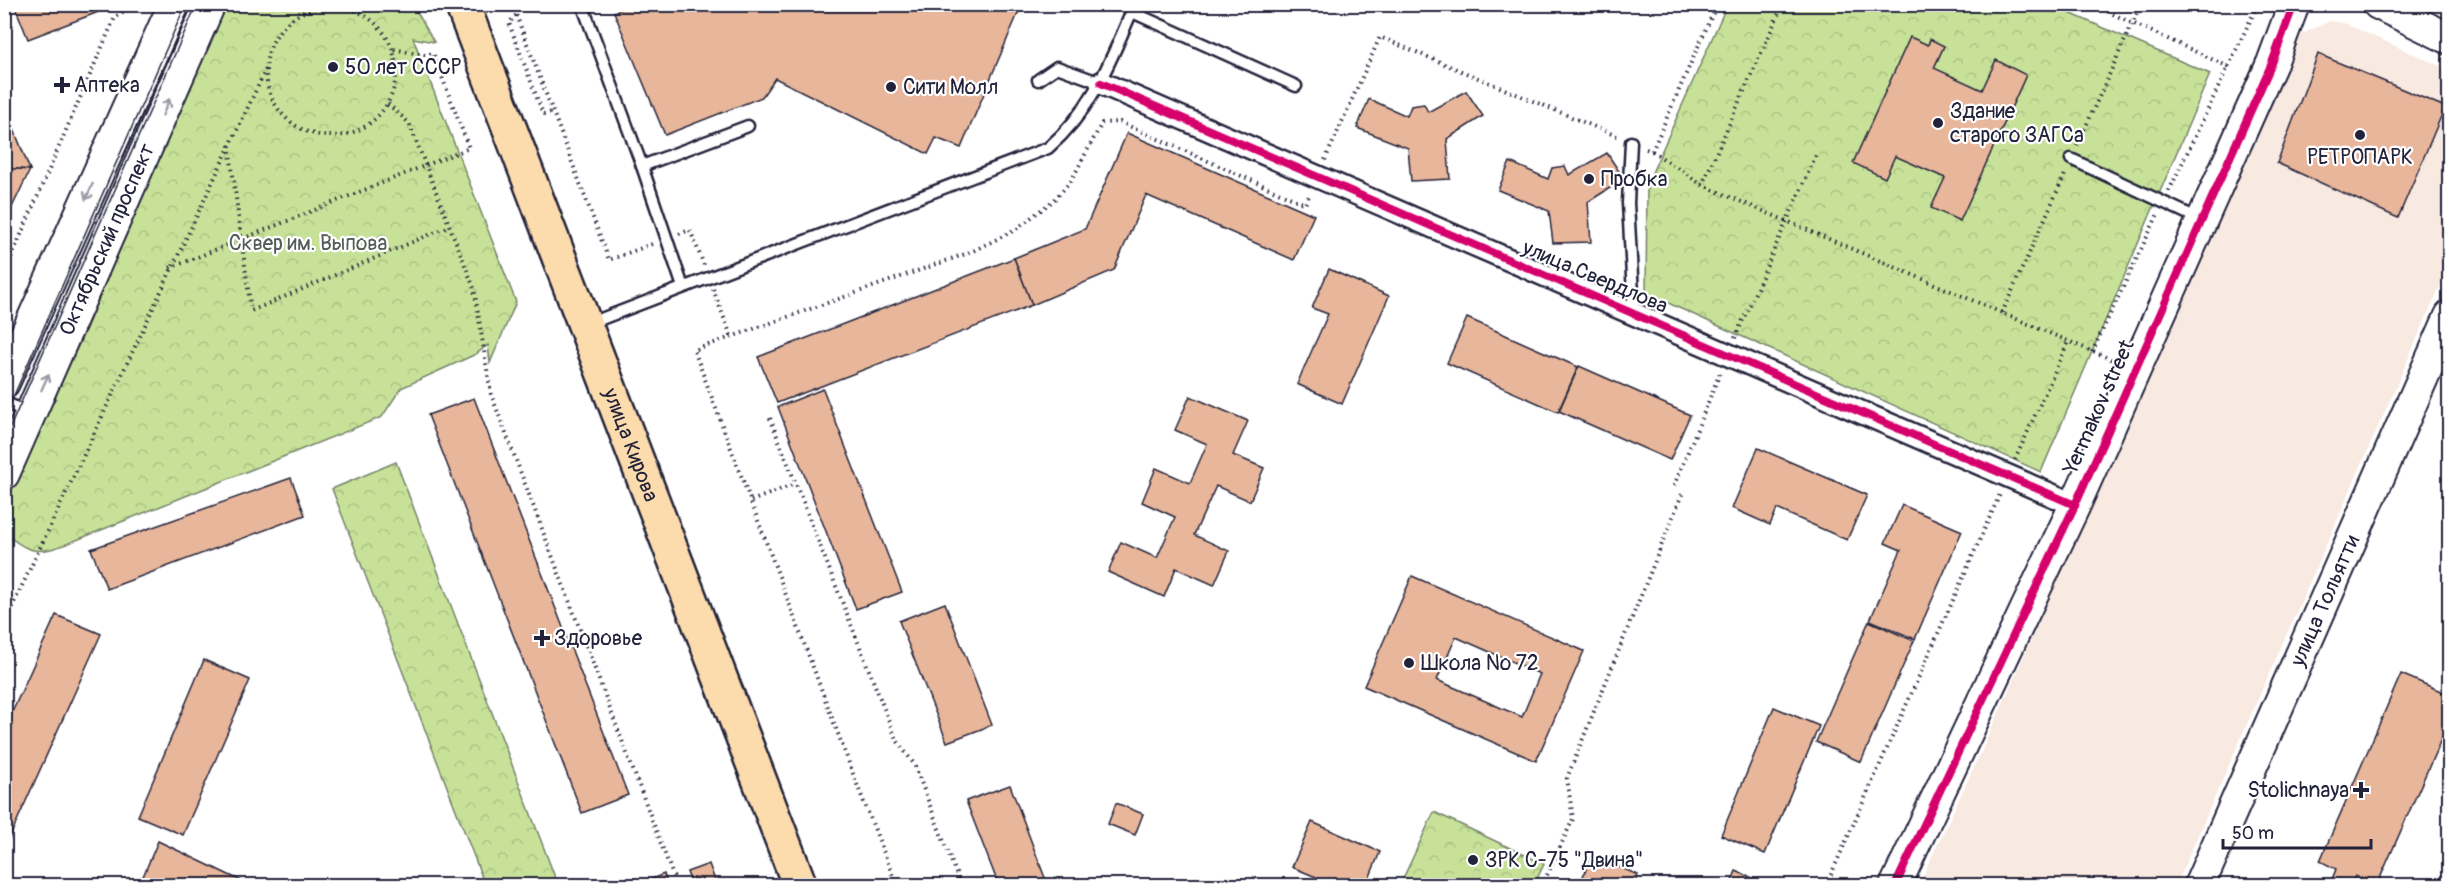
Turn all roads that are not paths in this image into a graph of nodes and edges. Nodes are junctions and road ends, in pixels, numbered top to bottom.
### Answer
1 (174, 4) edge
2 (210, 4) edge
3 (437, 4) edge
4 (462, 4) edge
5 (478, 4) edge
6 (582, 4) edge
7 (2294, 4) edge
8 (1133, 8) edge
9 (2394, 8) edge
10 (2450, 39) edge
11 (488, 72) junction
12 (1038, 80) dead end
13 (1101, 83) junction
14 (1296, 86) dead end
15 (747, 126) dead end
16 (1631, 142) dead end
17 (2071, 159) dead end
18 (642, 166) junction
19 (118, 171) junction
20 (2202, 220) junction
21 (683, 287) junction
22 (1634, 313) junction
23 (2450, 316) edge
24 (585, 326) junction
25 (4, 383) edge
26 (4, 402) edge
27 (31, 414) junction
28 (4, 474) edge
29 (2075, 505) junction
30 (800, 885) edge
31 (1895, 885) edge
32 (2199, 885) edge

1 - 19 main road, Октябрьский проспект
19 -> 2 main road, Октябрьский проспект
3 - 11 main road
4 - 11 main road, улица Кирова
5 - 11 main road
6 - 18 lane
7 - 20 main road, Yermakov street
8 - 13 lane
8 - 14 lane
9 - 10 main road
11 - 24 main road, улица Кирова
12 - 13 lane
13 - 21 lane
13 - 22 street, улица Свердлова
15 - 18 lane
16 - 22 lane
17 - 20 lane
18 - 21 lane
19 -> 25 main road, Октябрьский проспект
27 -> 19 main road, Октябрьский проспект
20 - 29 main road, Yermakov street
21 - 24 lane
22 - 29 street, улица Свердлова
23 - 32 main road, улица Тольятти
24 - 30 main road, улица Кирова
26 - 27 lane
27 - 28 main road, Октябрьский проспект
29 - 31 main road, Yermakov street

